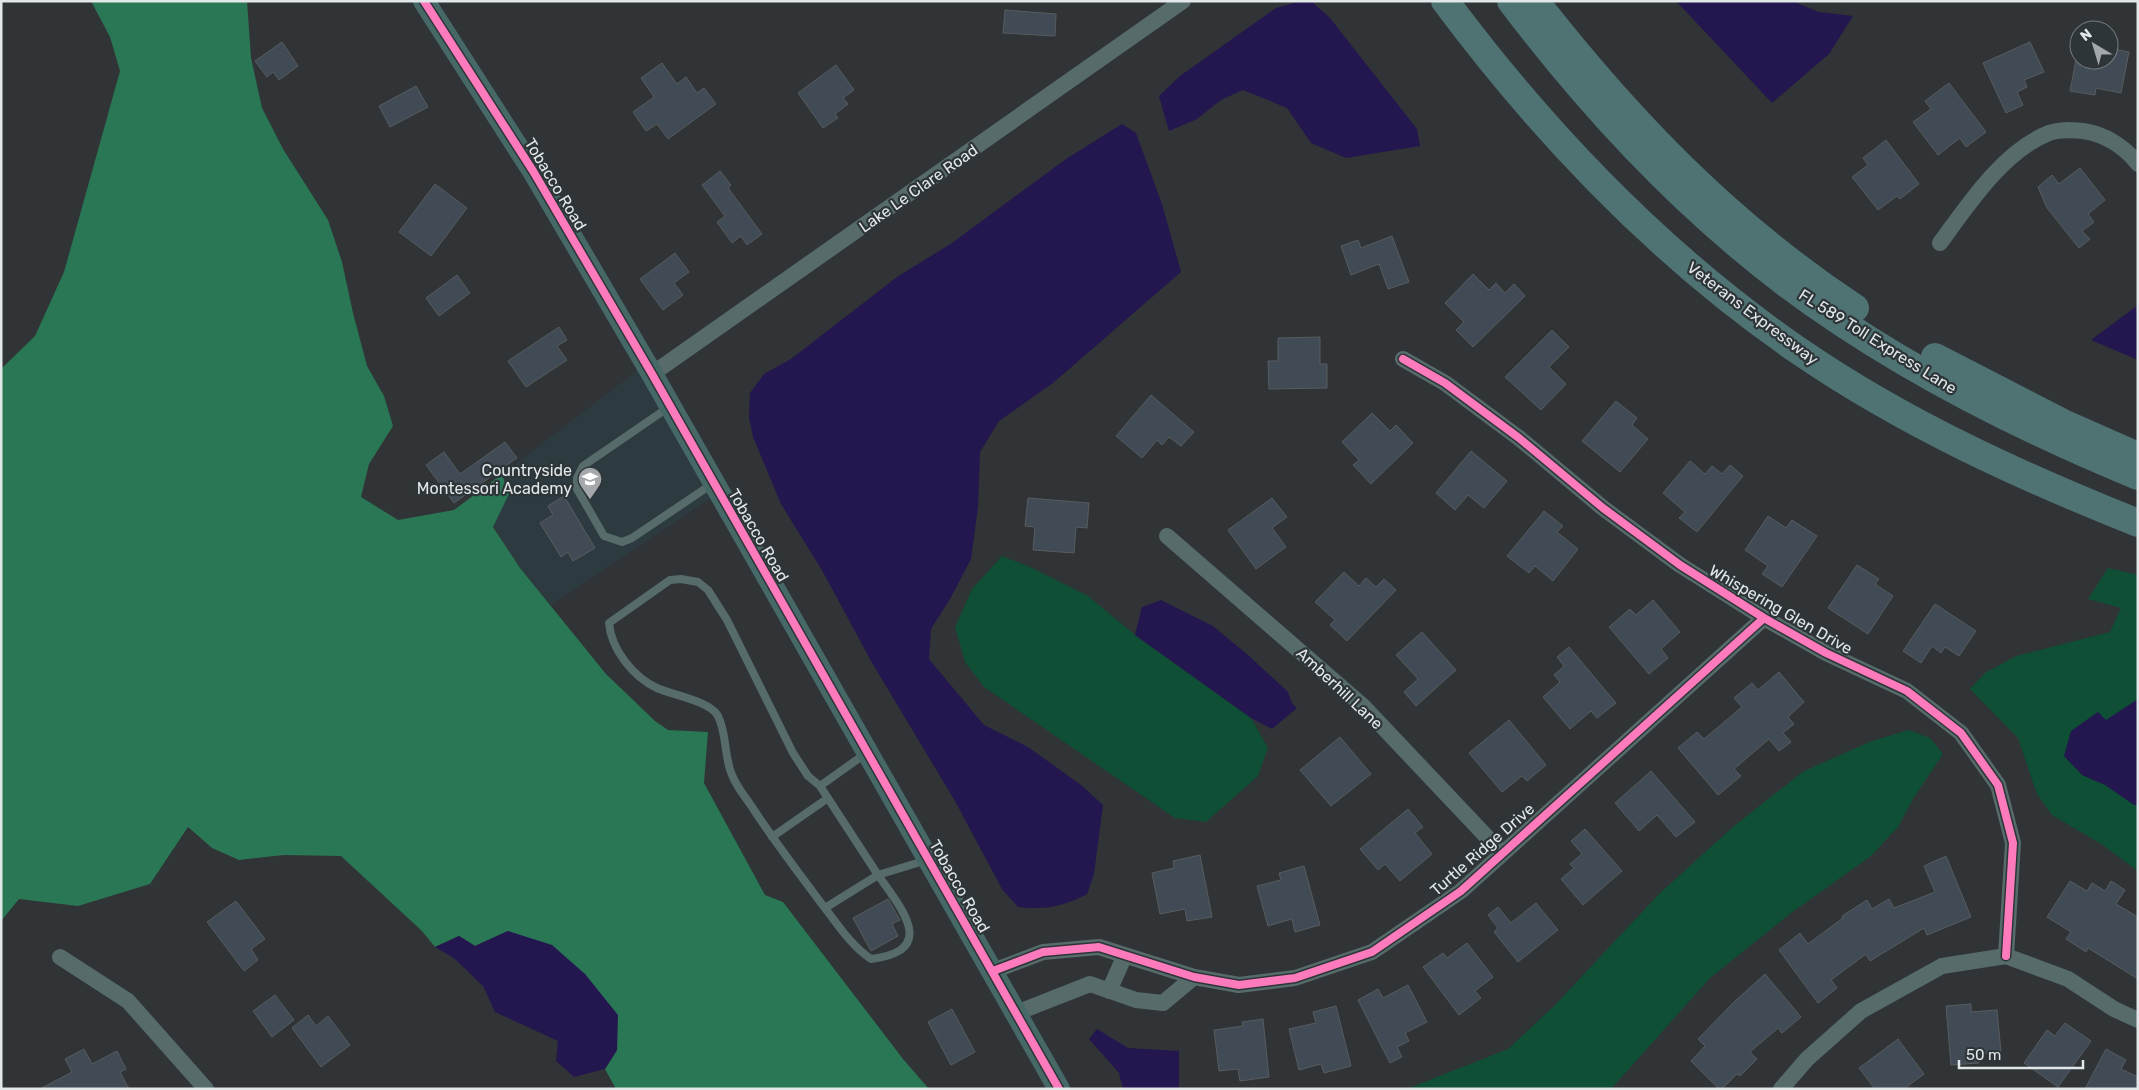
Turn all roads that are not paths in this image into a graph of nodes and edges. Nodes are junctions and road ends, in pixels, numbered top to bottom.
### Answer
1 (424, 1) edge
2 (1183, 1) edge
3 (1445, 1) edge
4 (1511, 1) edge
5 (1535, 1) edge
6 (2138, 164) edge
7 (1940, 243) dead end
8 (1403, 359) dead end
9 (652, 374) junction
10 (670, 406) junction
11 (2138, 456) edge
12 (2138, 476) edge
13 (714, 483) junction
14 (2138, 523) edge
15 (1167, 536) dead end
16 (1764, 618) junction
17 (868, 752) junction
18 (820, 786) junction
19 (828, 798) junction
20 (772, 837) junction
21 (1502, 853) junction
22 (929, 860) junction
23 (878, 876) junction
24 (826, 908) junction
25 (1125, 955) junction
26 (2006, 956) junction
27 (60, 957) dead end
28 (992, 971) junction
29 (1194, 976) junction
30 (1108, 990) junction
31 (1016, 1013) junction
32 (2138, 1020) edge
33 (206, 1089) edge
34 (1059, 1089) edge
35 (1781, 1089) edge

1 - 9 street, Tobacco Road
2 - 9 street, Lake Le Clare Road
3 - 14 highway, Veterans Expressway
4 - 12 highway, FL 589 Toll Express Lane
5 - 11 highway
6 - 7 street
8 - 16 street, Whispering Glen Drive
9 - 10 street, Tobacco Road
10 - 13 street, Tobacco Road
10 - 13 lane
13 - 17 street, Tobacco Road
15 - 21 street, Amberhill Lane
16 - 21 street, Turtle Ridge Drive
16 - 26 street, Whispering Glen Drive
17 - 18 lane
17 - 22 street, Tobacco Road
18 - 19 lane
18 - 20 lane
19 - 20 lane
19 - 23 lane
20 - 24 lane
21 - 29 street, Turtle Ridge Drive
22 - 23 lane
22 - 28 street, Tobacco Road
23 - 24 lane
23 - 24 lane
25 - 28 street, Turtle Ridge Drive
25 - 29 street, Turtle Ridge Drive
25 - 30 street
26 - 32 street
26 - 35 street
27 - 33 street
28 - 31 street, Tobacco Road
29 - 30 street
30 - 31 street
31 - 34 street, Tobacco Road

